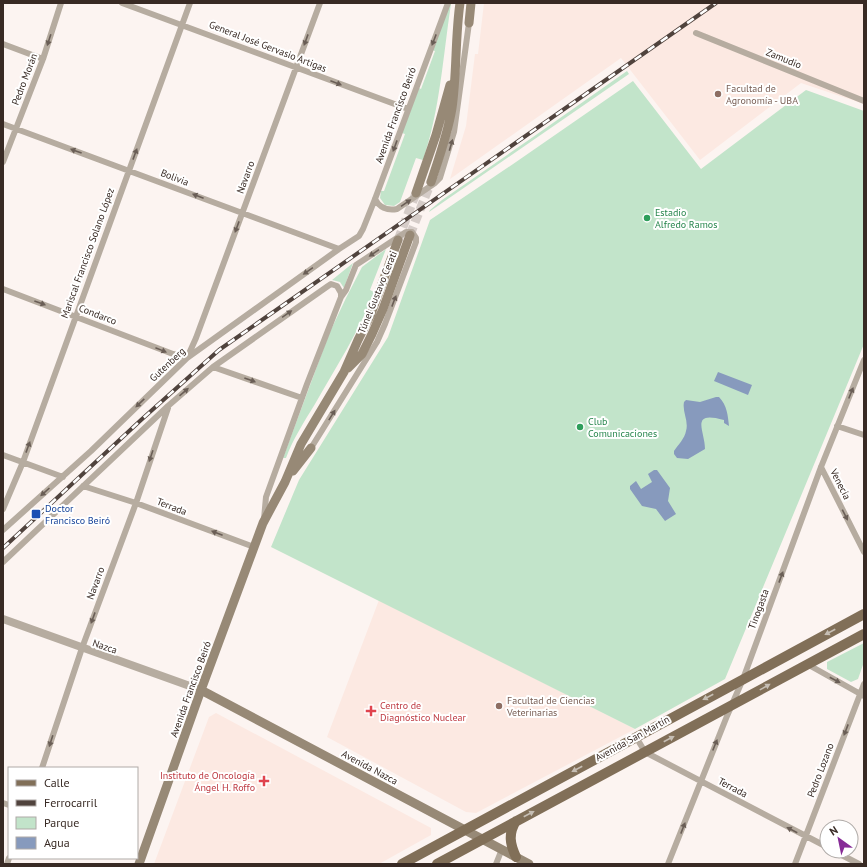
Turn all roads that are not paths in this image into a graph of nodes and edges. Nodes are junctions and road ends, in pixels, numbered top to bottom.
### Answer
1 (61, 3) edge
2 (122, 3) edge
3 (190, 3) edge
4 (320, 3) edge
5 (448, 3) edge
6 (460, 3) edge
7 (471, 3) edge
8 (469, 23) joint
9 (182, 25) junction
10 (696, 34) dead end
11 (3, 44) edge
12 (43, 59) junction
13 (296, 68) junction
14 (455, 69) junction
15 (864, 101) edge
16 (408, 109) junction
17 (3, 124) edge
18 (15, 129) junction
19 (3, 162) edge
20 (129, 170) junction
21 (431, 182) tunnel mouth
22 (416, 193) tunnel mouth
23 (375, 199) junction
24 (242, 213) junction
25 (360, 233) joint
26 (410, 235) tunnel mouth
27 (398, 240) tunnel mouth
28 (339, 249) junction
29 (3, 289) edge
30 (341, 297) junction
31 (75, 316) junction
32 (187, 358) junction
33 (864, 360) edge
34 (213, 367) junction
35 (344, 372) junction
36 (302, 398) junction
37 (168, 406) junction
38 (837, 426) junction
39 (864, 435) edge
40 (311, 448) joint
41 (3, 455) edge
42 (23, 462) junction
43 (821, 467) junction
44 (63, 477) junction
45 (285, 482) junction
46 (83, 486) junction
47 (136, 503) junction
48 (3, 509) edge
49 (263, 522) junction
50 (3, 530) edge
51 (254, 547) junction
52 (864, 552) edge
53 (3, 562) edge
54 (864, 614) edge
55 (3, 619) edge
56 (864, 634) edge
57 (82, 648) junction
58 (807, 664) junction
59 (743, 679) junction
60 (864, 684) edge
61 (201, 690) junction
62 (862, 695) edge
63 (731, 706) junction
64 (636, 737) junction
65 (645, 752) junction
66 (42, 767) edge
67 (700, 781) junction
68 (516, 821) junction
69 (465, 830) junction
70 (805, 836) junction
71 (483, 839) junction
72 (819, 844) edge
73 (502, 849) junction
74 (140, 854) edge
75 (516, 857) junction
76 (849, 859) edge
77 (139, 864) edge
78 (402, 864) edge
79 (437, 864) edge
80 (496, 864) edge
81 (529, 864) edge
82 (668, 864) edge
83 (795, 864) edge
84 (859, 864) edge

1 -> 12 street, Pedro Morán
2 - 9 street, General José Gervasio Artigas
3 - 9 street, Mariscal Francisco Solano López
4 -> 13 street, Navarro
5 -> 16 street, Avenida Francisco Beiró
6 - 14 main road
7 - 8 main road
23 -> 8 street
9 - 13 street, General José Gervasio Artigas
20 -> 9 street, Mariscal Francisco Solano López
10 - 15 street, Zamudio
11 - 12 street
12 - 18 street, Pedro Morán
13 -> 16 street, General José Gervasio Artigas
13 - 24 street, Navarro
14 - 21 main road
14 - 22 main road
16 -> 23 street, Avenida Francisco Beiró
17 - 18 street, Bolivia
18 - 19 street, Pedro Morán
20 -> 18 street, Bolivia
24 -> 20 street, Bolivia
20 - 31 street, Mariscal Francisco Solano López
23 - 25 street, Avenida Francisco Beiró
24 - 28 street, Bolivia
24 -> 32 street, Navarro
25 - 28 street, Gutenberg
26 - 35 main road, Túnel Gustavo Cerati
27 - 35 main road, Túnel Gustavo Cerati
28 -> 32 street, Gutenberg
29 -> 31 street, Condarco
34 -> 30 street
30 - 36 street, Avenida Francisco Beiró
40 -> 30 street, Avenida Francisco Beiró
31 -> 32 street, Condarco
42 -> 31 street, Mariscal Francisco Solano López
32 -> 44 street, Gutenberg
38 -> 33 street, Tinogasta
34 -> 36 street
37 -> 34 street
35 - 45 main road, Túnel Gustavo Cerati
36 - 49 street, Avenida Francisco Beiró
37 - 46 street
37 -> 47 street, Navarro
38 - 39 street
38 - 43 street, Tinogasta
40 - 45 main road
41 - 42 street
42 - 44 street
42 - 48 street, Mariscal Francisco Solano López
43 -> 52 street, Venecia
59 -> 43 street, Tinogasta
44 -> 50 street, Gutenberg
45 - 49 main road, Avenida Francisco Beiró
46 - 47 street, Terrada
46 - 53 street
51 -> 47 street, Terrada
47 -> 57 street, Navarro
49 - 51 main road, Avenida Francisco Beiró
51 - 61 main road, Avenida Francisco Beiró
54 -> 59 main road, Avenida San Martín
55 - 57 street, Nazca
56 - 58 main road, Avenida San Martín
57 - 61 street, Nazca
57 -> 66 street, Navarro
58 -> 62 street
63 -> 58 main road, Avenida San Martín
59 - 63 street, Tinogasta
59 -> 64 main road, Avenida San Martín
60 - 62 street, Pedro Lozano
61 - 69 main road, Avenida Nazca
61 - 74 main road, Avenida Francisco Beiró
62 -> 70 street, Pedro Lozano
65 -> 63 main road, Avenida San Martín
67 -> 63 street, Tinogasta
64 - 65 street
64 -> 69 main road, Avenida San Martín
65 - 67 street, Terrada
68 -> 65 main road, Avenida San Martín
70 -> 67 street, Terrada
82 -> 67 street, Tinogasta
68 - 71 main road, Avenida San Martín
68 - 75 main road
69 - 71 main road, Avenida Nazca
69 - 78 main road, Avenida San Martín
70 - 72 street, Terrada
70 - 83 street, Pedro Lozano
71 - 73 main road, Avenida Nazca
71 - 79 main road, Avenida San Martín
73 - 75 main road, Avenida Nazca
73 - 80 street
74 - 77 main road, Avenida Francisco Beiró
75 - 81 main road, Avenida Nazca
76 - 84 street

